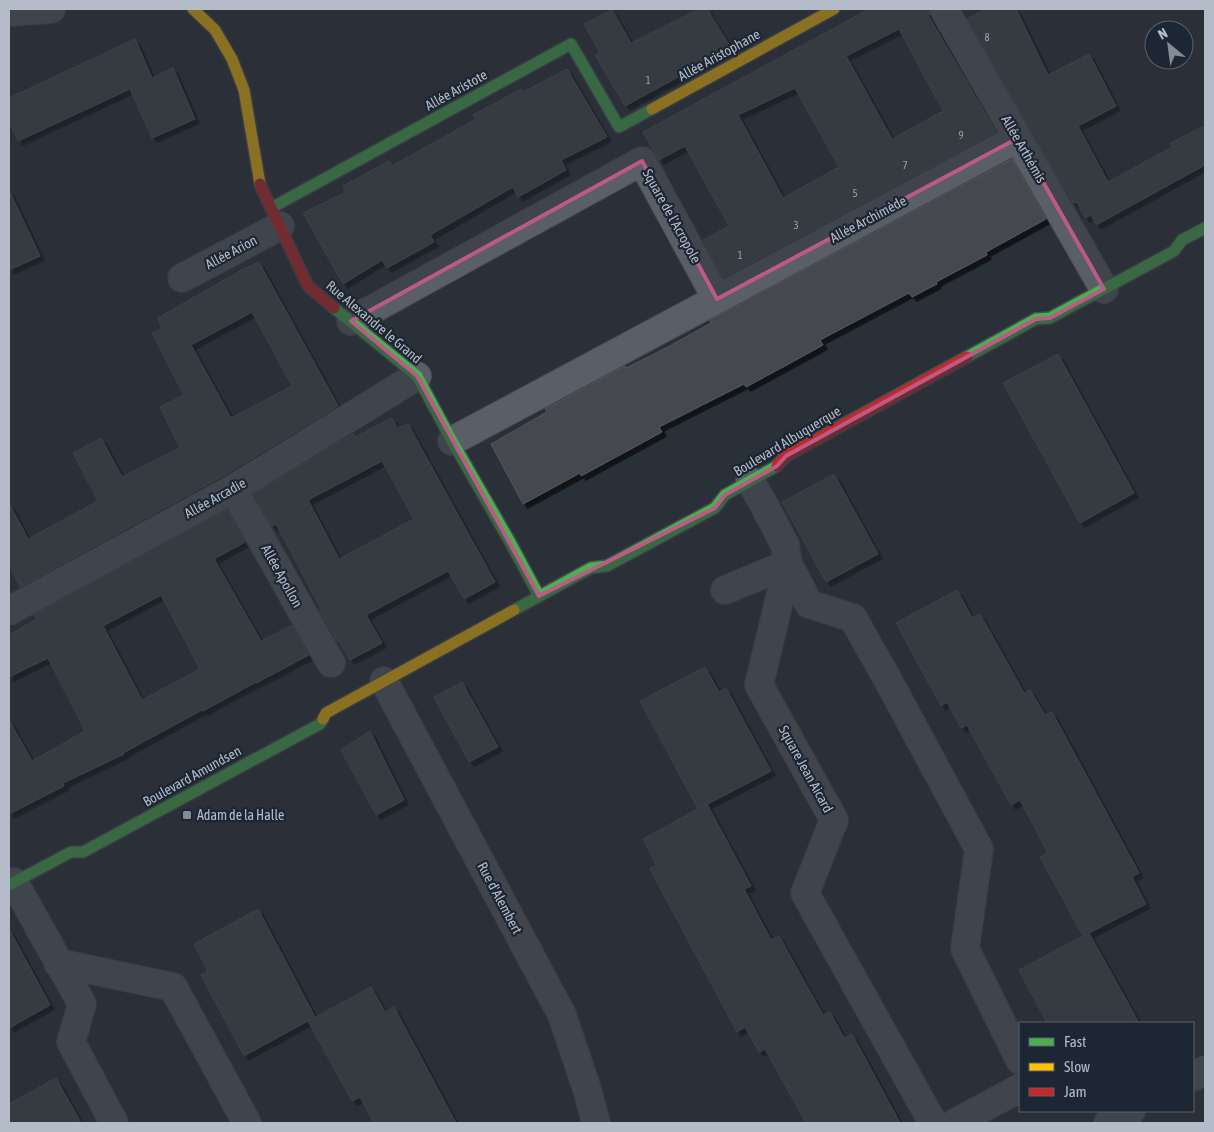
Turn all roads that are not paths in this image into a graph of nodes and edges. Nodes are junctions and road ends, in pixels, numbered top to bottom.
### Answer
1 (51, 9) edge
2 (193, 9) edge
3 (834, 9) edge
4 (9, 12) edge
5 (954, 12) edge
6 (619, 127) joint
7 (1018, 138) junction
8 (276, 217) junction
9 (1205, 228) edge
10 (182, 278) dead end
11 (1104, 288) junction
12 (718, 299) junction
13 (351, 321) junction
14 (417, 376) junction
15 (452, 441) junction
16 (750, 481) junction
17 (233, 489) junction
18 (788, 564) junction
19 (725, 590) dead end
20 (539, 596) junction
21 (9, 611) edge
22 (331, 662) dead end
23 (384, 681) junction
24 (11, 883) edge
25 (58, 963) junction
26 (1019, 1058) edge
27 (1205, 1070) edge
28 (1194, 1076) edge
29 (1019, 1089) edge
30 (1128, 1112) edge
31 (114, 1123) edge
32 (247, 1123) edge
33 (596, 1123) edge
34 (933, 1123) edge
35 (955, 1123) edge
36 (1108, 1123) edge

1 - 4 street
2 - 8 street, Rue Alexandre le Grand
3 - 6 street, Allée Aristophane
5 - 7 street, Allée Arthémis
6 - 8 street, Allée Aristote
7 - 11 street, Allée Arthémis
7 - 12 street, Allée Archimède
8 - 10 street, Allée Arion
8 - 13 street, Rue Alexandre le Grand
9 - 11 street, Boulevard Albuquerque
11 - 16 street, Boulevard Albuquerque
12 - 13 street, Square de l'Acropole
12 - 15 street
13 - 14 street, Rue Alexandre le Grand
14 - 15 street, Rue Alexandre le Grand
14 - 17 street, Allée Arcadie
15 - 20 street, Rue Alexandre le Grand
16 - 18 street, Square Jean Aicard
16 - 20 street, Boulevard Albuquerque
17 - 21 street, Allée Arcadie
17 - 22 street, Allée Apollon
18 - 19 street
18 - 26 street, Square Jean Aicard
18 - 34 street, Square Jean Aicard
20 - 23 street, Boulevard Albuquerque
23 - 24 street, Boulevard Amundsen
23 - 33 street, Rue d'Alembert
24 - 25 street
25 - 31 street
25 - 32 street
27 - 28 street
29 - 35 street
30 - 36 street

